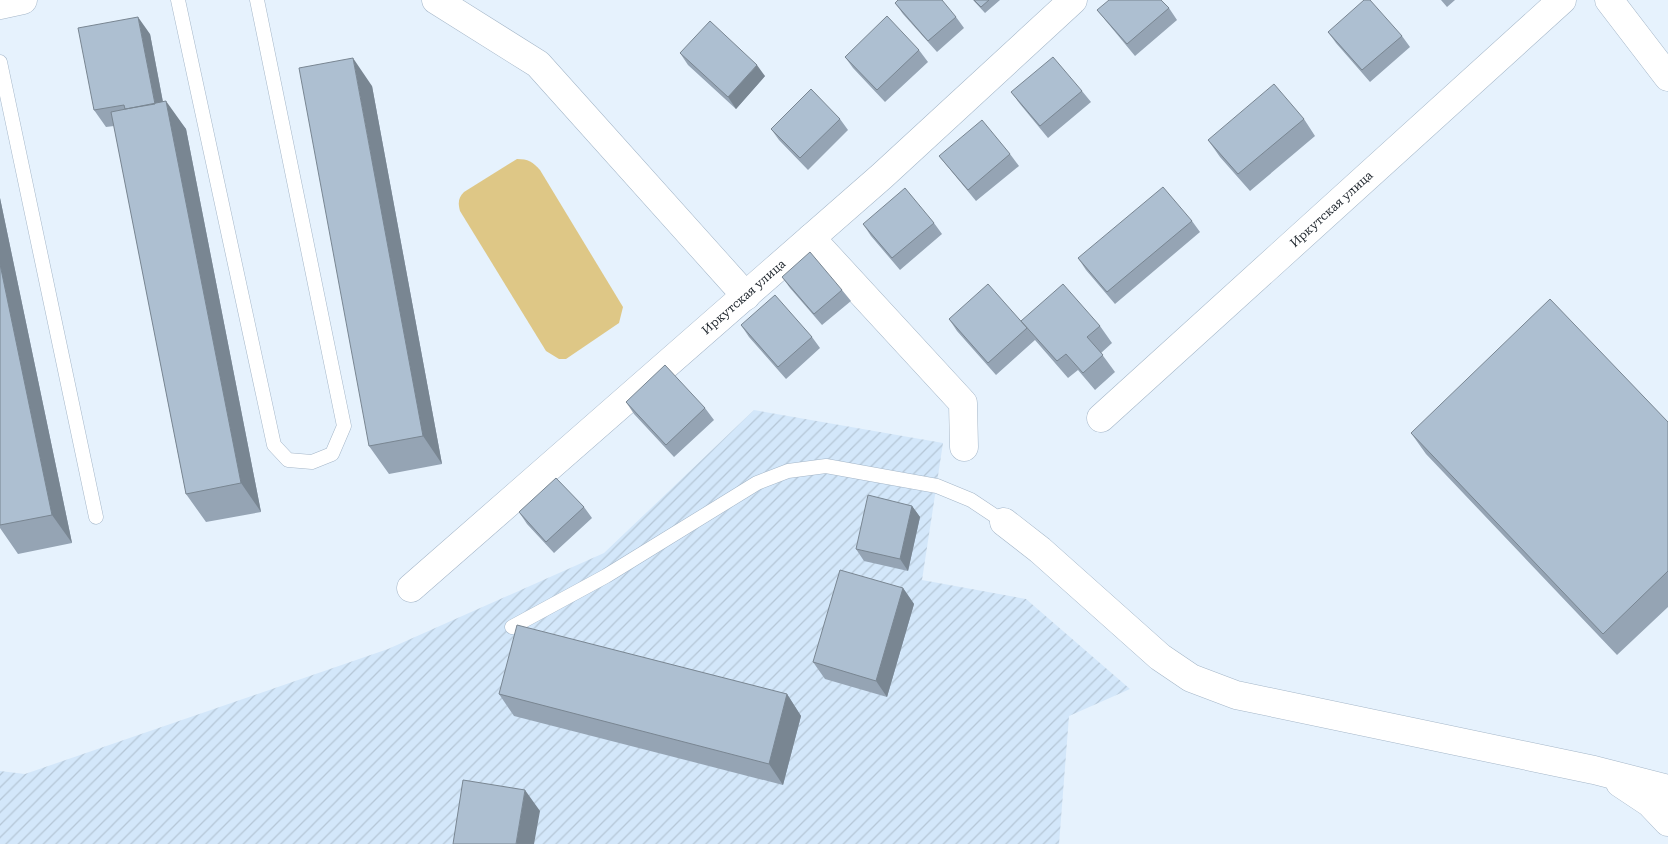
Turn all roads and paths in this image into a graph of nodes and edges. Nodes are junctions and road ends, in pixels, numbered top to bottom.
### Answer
1 (23, 0) edge
2 (178, 0) edge
3 (257, 0) edge
4 (436, 0) edge
5 (1073, 0) edge
6 (1562, 0) edge
7 (1609, 0) edge
8 (0, 5) edge
9 (0, 62) edge
10 (1668, 77) edge
11 (811, 238) junction
12 (746, 296) junction
13 (1101, 418) dead end
14 (964, 447) dead end
15 (96, 517) dead end
16 (1004, 522) joint
17 (411, 588) dead end
18 (512, 627) dead end
19 (1594, 770) junction
20 (1668, 789) edge
21 (1668, 822) edge

1 - 8 street
2 - 3 lane
4 - 12 street
5 - 11 street, Иркутская улица
6 - 13 street, Иркутская улица
7 - 10 street
9 - 15 lane
11 - 12 street, Иркутская улица
11 - 14 street
12 - 17 street, Иркутская улица
16 - 18 lane
16 - 19 street
19 - 20 street
19 - 21 street

